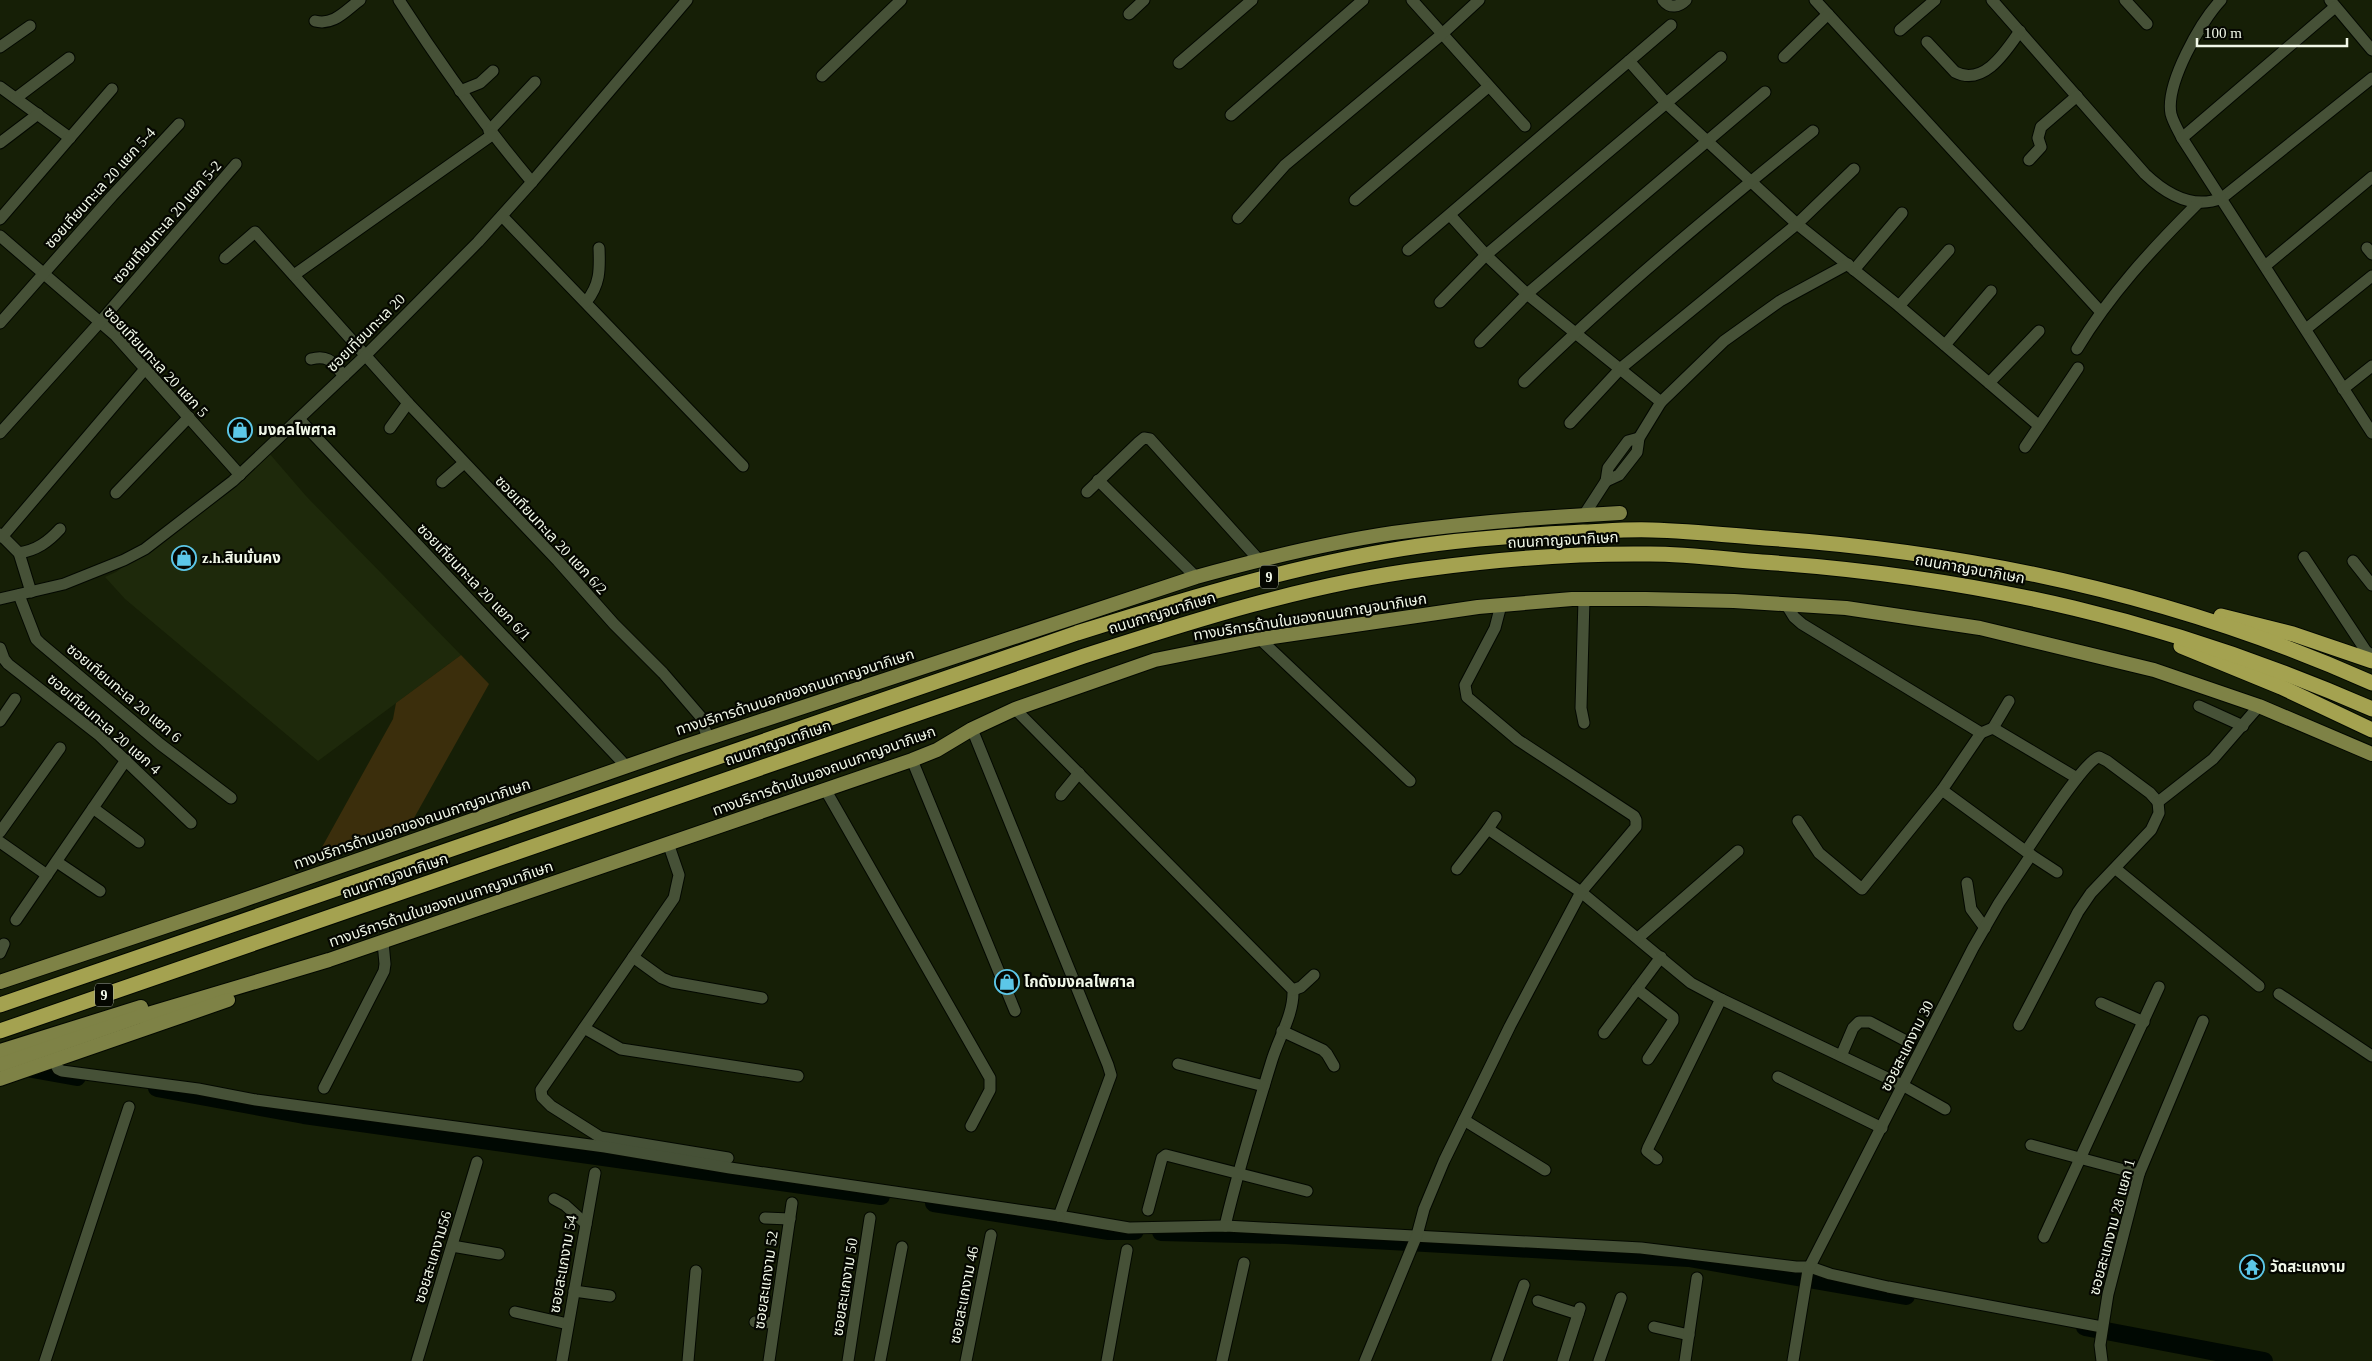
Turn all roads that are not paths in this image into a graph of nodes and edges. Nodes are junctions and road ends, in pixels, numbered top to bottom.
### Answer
1 (360, 0) edge
2 (399, 0) edge
3 (687, 0) edge
4 (901, 0) edge
5 (1144, 0) edge
6 (1252, 0) edge
7 (1363, 0) edge
8 (1412, 0) edge
9 (1479, 0) edge
10 (1663, 0) edge
11 (1686, 0) edge
12 (1815, 0) edge
13 (1936, 0) edge
14 (1992, 0) edge
15 (2125, 0) edge
16 (2221, 0) edge
17 (2333, 3) edge
18 (1129, 14) dead end
19 (1828, 14) junction
20 (315, 21) dead end
21 (2148, 24) dead end
22 (1671, 25) dead end
23 (30, 26) dead end
24 (1900, 30) dead end
25 (2020, 32) junction
26 (1441, 34) junction
27 (1927, 42) dead end
28 (0, 48) edge
29 (2372, 50) edge
30 (1720, 57) dead end
31 (1784, 57) dead end
32 (69, 58) dead end
33 (1629, 61) junction
34 (1179, 63) dead end
35 (493, 71) dead end
36 (822, 76) dead end
37 (2372, 78) edge
38 (535, 82) dead end
39 (1488, 87) junction
40 (112, 89) dead end
41 (460, 91) junction
42 (1765, 92) dead end
43 (6, 93) edge
44 (2077, 96) junction
45 (1667, 104) junction
46 (38, 114) junction
47 (1231, 115) dead end
48 (179, 124) dead end
49 (1525, 126) dead end
50 (1813, 131) dead end
51 (490, 133) junction
52 (70, 138) junction
53 (2182, 138) junction
54 (1708, 142) junction
55 (0, 143) edge
56 (2029, 160) dead end
57 (236, 164) dead end
58 (1854, 169) dead end
59 (2372, 177) edge
60 (532, 182) junction
61 (1750, 182) junction
62 (2222, 198) junction
63 (1355, 200) dead end
64 (2198, 204) junction
65 (1902, 213) dead end
66 (1450, 215) junction
67 (502, 216) junction
68 (1238, 218) dead end
69 (0, 219) edge
70 (1797, 224) junction
71 (0, 236) edge
72 (599, 248) dead end
73 (1408, 250) dead end
74 (1949, 250) dead end
75 (1486, 255) junction
76 (225, 258) dead end
77 (2265, 266) junction
78 (1851, 267) junction
79 (44, 273) junction
80 (294, 275) junction
81 (2372, 276) edge
82 (1991, 291) dead end
83 (1527, 294) junction
84 (586, 302) junction
85 (1440, 302) dead end
86 (1899, 306) junction
87 (2100, 311) junction
88 (100, 322) junction
89 (0, 323) edge
90 (2306, 330) junction
91 (2039, 331) dead end
92 (1574, 333) junction
93 (1480, 342) dead end
94 (1945, 345) junction
95 (2077, 349) dead end
96 (365, 356) junction
97 (311, 359) dead end
98 (2372, 366) edge
99 (1621, 368) junction
100 (2078, 368) dead end
101 (145, 369) junction
102 (344, 376) junction
103 (1524, 382) dead end
104 (1989, 383) junction
105 (2344, 389) junction
106 (1661, 402) junction
107 (408, 403) junction
108 (189, 417) junction
109 (299, 419) junction
110 (1570, 423) dead end
111 (2038, 425) junction
112 (390, 428) dead end
113 (0, 433) edge
114 (2372, 433) edge
115 (2025, 447) dead end
116 (464, 463) junction
117 (743, 466) dead end
118 (240, 475) junction
119 (1098, 480) junction
120 (442, 482) dead end
121 (1087, 492) dead end
122 (116, 493) dead end
123 (1620, 512) dead end
124 (1584, 515) junction
125 (60, 529) dead end
126 (1, 536) edge
127 (19, 553) junction
128 (2304, 557) dead end
129 (1259, 560) junction
130 (2353, 561) dead end
131 (1196, 576) junction
132 (2372, 585) edge
133 (25, 593) junction
134 (2134, 598) junction
135 (0, 599) edge
136 (1584, 599) junction
137 (1786, 604) junction
138 (1501, 605) junction
139 (2078, 608) junction
140 (1260, 639) junction
141 (0, 648) edge
142 (2372, 655) edge
143 (2372, 661) edge
144 (2372, 683) edge
145 (15, 699) dead end
146 (2010, 702) dead end
147 (2199, 706) dead end
148 (2259, 706) junction
149 (1014, 709) junction
150 (2372, 709) edge
151 (0, 721) edge
152 (1584, 723) dead end
153 (2243, 726) junction
154 (1993, 728) junction
155 (972, 729) junction
156 (2372, 730) edge
157 (1981, 733) junction
158 (708, 738) junction
159 (60, 748) dead end
160 (2372, 754) edge
161 (126, 760) junction
162 (912, 760) junction
163 (626, 766) junction
164 (1079, 773) junction
165 (2077, 778) junction
166 (1410, 780) dead end
167 (825, 789) junction
168 (1942, 790) junction
169 (1060, 795) dead end
170 (230, 798) dead end
171 (2158, 802) junction
172 (94, 808) junction
173 (1496, 817) dead end
174 (1798, 821) dead end
175 (191, 822) dead end
176 (1488, 829) junction
177 (0, 832) edge
178 (0, 842) edge
179 (139, 842) dead end
180 (668, 843) junction
181 (1738, 851) dead end
182 (2029, 853) junction
183 (57, 862) junction
184 (1457, 869) dead end
185 (2116, 869) junction
186 (2057, 872) dead end
187 (47, 875) junction
188 (1967, 884) dead end
189 (100, 891) dead end
190 (1582, 892) junction
191 (16, 920) dead end
192 (1985, 928) junction
193 (1638, 938) junction
194 (382, 942) junction
195 (633, 957) junction
196 (1660, 957) junction
197 (329, 960) junction
198 (1314, 975) dead end
199 (0, 981) edge
200 (2259, 986) dead end
201 (2160, 987) dead end
202 (1637, 989) junction
203 (1292, 990) junction
204 (2279, 994) dead end
205 (762, 998) dead end
206 (1721, 999) junction
207 (2101, 1003) dead end
208 (0, 1005) edge
209 (1015, 1011) dead end
210 (2203, 1021) dead end
211 (2144, 1022) junction
212 (2019, 1025) dead end
213 (584, 1028) junction
214 (0, 1031) edge
215 (1282, 1031) junction
216 (1604, 1033) dead end
217 (1910, 1043) dead end
218 (0, 1051) edge
219 (1841, 1056) junction
220 (2372, 1056) edge
221 (1648, 1059) dead end
222 (54, 1061) junction
223 (1178, 1064) dead end
224 (0, 1065) edge
225 (1334, 1066) dead end
226 (798, 1076) dead end
227 (1778, 1077) dead end
228 (4, 1078) edge
229 (1264, 1086) junction
230 (1904, 1086) junction
231 (324, 1088) dead end
232 (129, 1107) dead end
233 (1945, 1109) dead end
234 (1464, 1120) junction
235 (971, 1126) dead end
236 (1882, 1128) junction
237 (2031, 1145) dead end
238 (728, 1158) dead end
239 (2082, 1158) junction
240 (1656, 1159) dead end
241 (477, 1162) dead end
242 (1544, 1170) dead end
243 (595, 1173) dead end
244 (1237, 1174) junction
245 (2139, 1174) junction
246 (1307, 1191) dead end
247 (554, 1199) dead end
248 (792, 1203) dead end
249 (1148, 1210) dead end
250 (1059, 1216) junction
251 (765, 1218) dead end
252 (870, 1218) dead end
253 (790, 1219) junction
254 (586, 1224) junction
255 (1225, 1226) junction
256 (991, 1235) dead end
257 (1417, 1235) junction
258 (2044, 1237) dead end
259 (452, 1246) junction
260 (902, 1247) dead end
261 (1127, 1250) dead end
262 (499, 1254) dead end
263 (1244, 1263) dead end
264 (1809, 1269) junction
265 (696, 1271) dead end
266 (1697, 1278) dead end
267 (1524, 1284) dead end
268 (574, 1291) junction
269 (610, 1296) dead end
270 (1621, 1298) dead end
271 (1538, 1301) dead end
272 (515, 1312) dead end
273 (755, 1322) dead end
274 (774, 1323) junction
275 (568, 1324) junction
276 (1654, 1327) dead end
277 (2102, 1328) junction
278 (1689, 1335) junction
279 (45, 1361) edge
280 (417, 1361) edge
281 (562, 1361) edge
282 (688, 1361) edge
283 (769, 1361) edge
284 (848, 1361) edge
285 (880, 1361) edge
286 (966, 1361) edge
287 (1107, 1361) edge
288 (1222, 1361) edge
289 (1365, 1361) edge
290 (1497, 1361) edge
291 (1563, 1361) edge
292 (1599, 1361) edge
293 (1685, 1361) edge
294 (1793, 1361) edge
295 (2102, 1361) edge

1 - 20 street
2 - 41 street
3 - 60 street, ซอยเทียนทะเล 20
4 - 36 street
5 - 18 street
6 - 34 street
7 - 47 street
8 - 26 street
9 - 26 street
10 - 11 street
12 - 19 street
13 - 24 street
14 - 25 street
15 - 21 street
16 - 53 street
17 - 29 street
17 - 53 street
19 - 31 street
19 - 87 street
22 - 33 street
23 - 28 street
25 - 27 street
25 - 44 street
26 - 39 street
26 - 68 street
30 - 45 street
32 - 43 street
33 - 45 street
33 - 66 street
35 - 41 street
37 - 62 street
38 - 51 street
39 - 49 street
39 - 63 street
40 - 52 street
41 - 51 street
42 - 54 street
43 - 46 street
44 - 56 street
44 - 64 street
45 - 54 street
45 - 75 street
46 - 52 street
46 - 55 street
48 - 79 street, ซอยเทียนทะเล 20 แยก 5-4
50 - 61 street
51 - 60 street
51 - 80 street
52 - 69 street
53 - 62 street
54 - 61 street
54 - 83 street
57 - 88 street, ซอยเทียนทะเล 20 แยก 5-2
58 - 70 street
59 - 77 street
60 - 67 street, ซอยเทียนทะเล 20
61 - 70 street
61 - 92 street
62 - 64 street
62 - 77 street
64 - 87 street
65 - 78 street
66 - 73 street
66 - 75 street
67 - 84 street
67 - 96 street, ซอยเทียนทะเล 20
70 - 78 street
70 - 99 street
71 - 79 street, ซอยเทียนทะเล 20 แยก 5
72 - 84 street
74 - 86 street
75 - 83 street
75 - 85 street
76 - 80 street, ซอยเทียนทะเล 20 แยก 6/2
77 - 90 street
78 - 86 street
78 - 106 street
79 - 88 street, ซอยเทียนทะเล 20 แยก 5
79 - 89 street, ซอยเทียนทะเล 20 แยก 5-4
80 - 96 street, ซอยเทียนทะเล 20 แยก 6/2
81 - 90 street
82 - 94 street
83 - 92 street
83 - 93 street
84 - 117 street
86 - 94 street
87 - 95 street
88 - 101 street, ซอยเทียนทะเล 20 แยก 5
88 - 113 street, ซอยเทียนทะเล 20 แยก 5-2
90 - 105 street
91 - 104 street
92 - 99 street
92 - 103 street
94 - 104 street
96 - 102 street, ซอยเทียนทะเล 20
96 - 107 street, ซอยเทียนทะเล 20 แยก 6/2
97 - 102 street
98 - 105 street
99 - 106 street
99 - 110 street
100 - 111 street
101 - 108 street, ซอยเทียนทะเล 20 แยก 5
101 - 126 street
102 - 109 street, ซอยเทียนทะเล 20
104 - 111 street
105 - 114 street
106 - 124 street
107 - 112 street
107 - 116 street, ซอยเทียนทะเล 20 แยก 6/2
108 - 118 street, ซอยเทียนทะเล 20 แยก 5
108 - 122 street
109 - 118 street, ซอยเทียนทะเล 20
109 - 163 street, ซอยเทียนทะเล 20 แยก 6/1
111 - 115 street
116 - 120 street
116 - 158 street, ซอยเทียนทะเล 20 แยก 6/2
118 - 133 street, ซอยเทียนทะเล 20
119 - 121 street
119 - 129 street
119 - 131 street
123 - 124 main road, ทางบริการด้านนอกของถนนกาญจนาภิเษก
124 - 129 main road, ทางบริการด้านนอกของถนนกาญจนาภิเษก
125 - 127 street
126 - 127 street
127 - 133 street, ซอยเทียนทะเล 20 แยก 6
128 - 142 street
129 - 131 main road, ทางบริการด้านนอกของถนนกาญจนาภิเษก
130 - 132 street
131 - 158 main road, ทางบริการด้านนอกของถนนกาญจนาภิเษก
133 - 135 street, ซอยเทียนทะเล 20
133 - 170 street, ซอยเทียนทะเล 20 แยก 6
134 - 143 highway
134 - 144 highway, ถนนกาญจนาภิเษก / 9
134 - 208 highway, ถนนกาญจนาภิเษก / 9
136 - 137 main road, ทางบริการด้านในของถนนกาญจนาภิเษก
136 - 138 main road, ทางบริการด้านในของถนนกาญจนาภิเษก
136 - 152 street
137 - 148 main road, ทางบริการด้านในของถนนกาญจนาภิเษก
137 - 157 street
138 - 140 main road, ทางบริการด้านในของถนนกาญจนาภิเษก
138 - 190 street
139 - 150 highway, ถนนกาญจนาภิเษก / 9
139 - 156 highway
139 - 214 highway, ถนนกาญจนาภิเษก / 9
140 - 149 main road, ทางบริการด้านในของถนนกาญจนาภิเษก
140 - 166 street
141 - 161 street, ซอยเทียนทะเล 20 แยก 4
145 - 151 street
146 - 154 street
147 - 153 street
148 - 153 street
148 - 160 main road, ทางบริการด้านในของถนนกาญจนาภิเษก
149 - 155 main road, ทางบริการด้านในของถนนกาญจนาภิเษก
149 - 164 street
153 - 171 street
154 - 157 street
154 - 165 street
155 - 162 main road, ทางบริการด้านในของถนนกาญจนาภิเษก
155 - 250 street
157 - 168 street
158 - 163 main road, ทางบริการด้านนอกของถนนกาญจนาภิเษก
159 - 177 street
161 - 172 street
161 - 175 street, ซอยเทียนทะเล 20 แยก 4
162 - 167 main road, ทางบริการด้านในของถนนกาญจนาภิเษก
162 - 209 street
163 - 199 main road, ทางบริการด้านนอกของถนนกาญจนาภิเษก
164 - 169 street
164 - 203 street
165 - 171 street, ซอยสะแกงาม 30
165 - 182 street, ซอยสะแกงาม 30
167 - 180 main road, ทางบริการด้านในของถนนกาญจนาภิเษก
167 - 235 street
168 - 174 street
168 - 182 street
171 - 185 street
172 - 179 street
172 - 183 street
173 - 176 street
176 - 184 street
176 - 190 street
178 - 187 street
180 - 194 main road, ทางบริการด้านในของถนนกาญจนาภิเษก
180 - 195 street
181 - 193 street
182 - 186 street
182 - 192 street, ซอยสะแกงาม 30
183 - 187 street
183 - 189 street
185 - 200 street
185 - 212 street
187 - 191 street
188 - 192 street
190 - 193 street
190 - 234 street
192 - 230 street, ซอยสะแกงาม 30
193 - 196 street
194 - 197 main road, ทางบริการด้านในของถนนกาญจนาภิเษก
194 - 231 street
195 - 205 street
195 - 213 street
196 - 202 street
196 - 206 street
197 - 218 main road
197 - 222 main road
197 - 224 main road, ทางบริการด้านในของถนนกาญจนาภิเษก
198 - 203 street
201 - 211 street
202 - 216 street
202 - 221 street
203 - 215 street
204 - 220 street
206 - 219 street
206 - 240 street
207 - 211 street
210 - 245 street, ซอยสะแกงาม 28 แยก 1
211 - 239 street
213 - 226 street
213 - 238 street
215 - 225 street
215 - 229 street
217 - 219 street
219 - 230 street
222 - 228 main road
222 - 250 street
223 - 229 street
227 - 236 street
229 - 244 street
230 - 233 street
230 - 236 street, ซอยสะแกงาม 30
232 - 279 street
234 - 242 street
234 - 257 street
236 - 264 street, ซอยสะแกงาม 30
237 - 239 street
239 - 245 street
239 - 258 street
241 - 259 street, ซอยสะแกงาม56
243 - 254 street, ซอยสะแกงาม 54
244 - 246 street
244 - 249 street
244 - 255 street
245 - 277 street, ซอยสะแกงาม 28 แยก 1
247 - 254 street
248 - 253 street, ซอยสะแกงาม 52
250 - 255 street
251 - 253 street
252 - 284 street, ซอยสะแกงาม 50
253 - 274 street, ซอยสะแกงาม 52
254 - 268 street, ซอยสะแกงาม 54
255 - 257 street
256 - 286 street, ซอยสะแกงาม 46
257 - 264 street
257 - 289 street
259 - 262 street
259 - 280 street, ซอยสะแกงาม56
260 - 285 street
261 - 287 street
263 - 288 street
264 - 277 street
264 - 294 street, ซอยสะแกงาม 30
265 - 282 street
266 - 278 street
267 - 290 street
268 - 269 street
268 - 275 street, ซอยสะแกงาม 54
270 - 292 street
271 - 291 street
272 - 275 street
273 - 274 street
274 - 283 street, ซอยสะแกงาม 52
275 - 281 street, ซอยสะแกงาม 54
276 - 278 street
277 - 295 street, ซอยสะแกงาม 28 แยก 1
278 - 293 street

